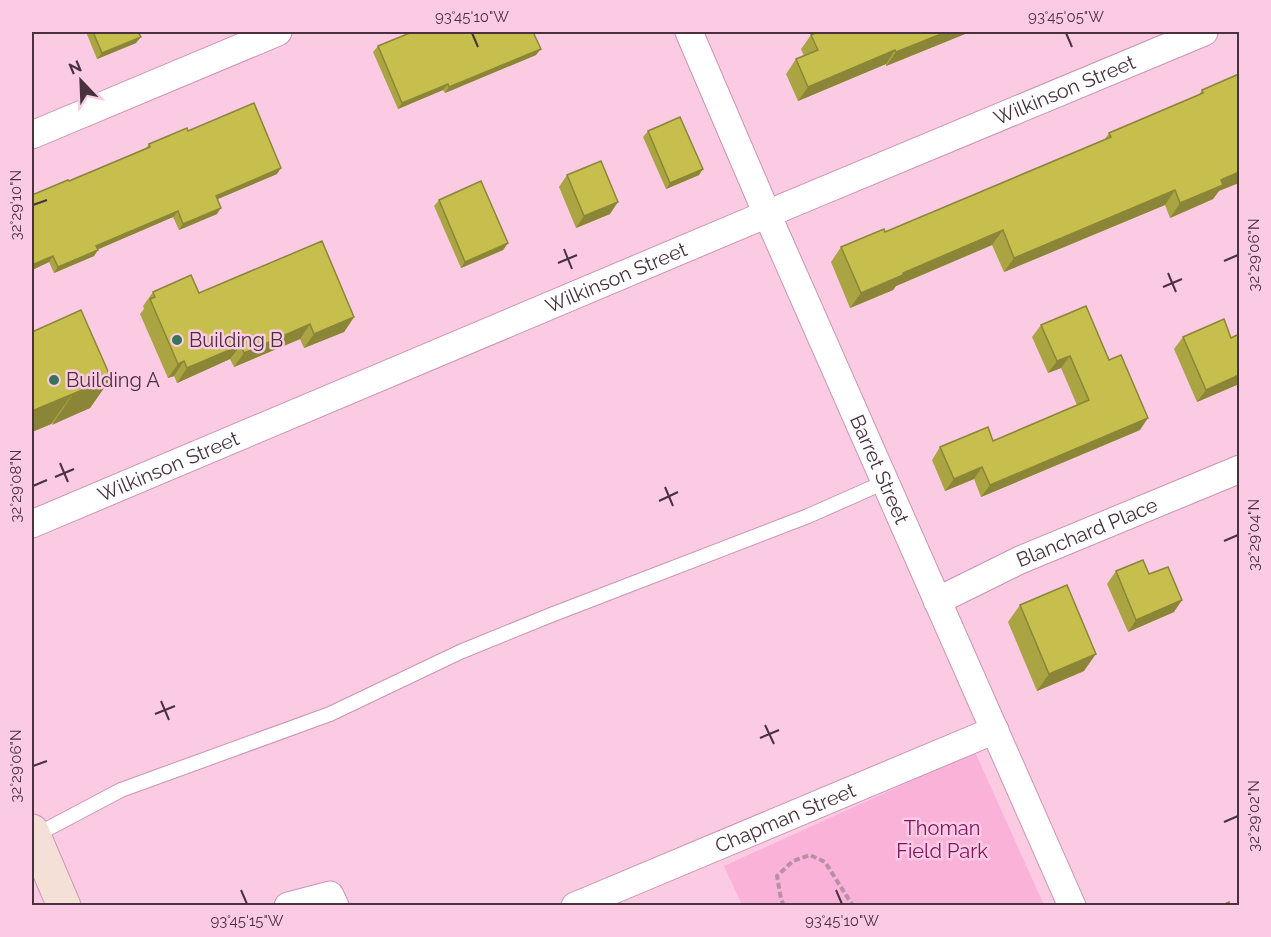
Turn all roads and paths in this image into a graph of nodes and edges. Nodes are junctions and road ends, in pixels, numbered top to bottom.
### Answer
1 (278, 32) edge
2 (689, 32) edge
3 (1204, 32) edge
4 (32, 135) edge
5 (767, 214) junction
6 (1239, 469) edge
7 (885, 482) junction
8 (32, 524) edge
9 (937, 601) junction
10 (995, 730) junction
11 (33, 833) edge
12 (64, 906) edge
13 (288, 906) edge
14 (335, 906) edge
15 (575, 906) edge
16 (784, 906) edge
17 (853, 906) edge
18 (1072, 906) edge

1 - 4 street
2 - 5 street, Barret Street
3 - 5 street, Wilkinson Street
5 - 7 street, Barret Street
5 - 8 street, Wilkinson Street
6 - 9 street, Blanchard Place
7 - 9 street, Barret Street
7 - 11 lane
9 - 10 street, Barret Street
10 - 15 street, Chapman Street
10 - 18 street, Barret Street
11 - 12 street
13 - 14 street
16 - 17 path

